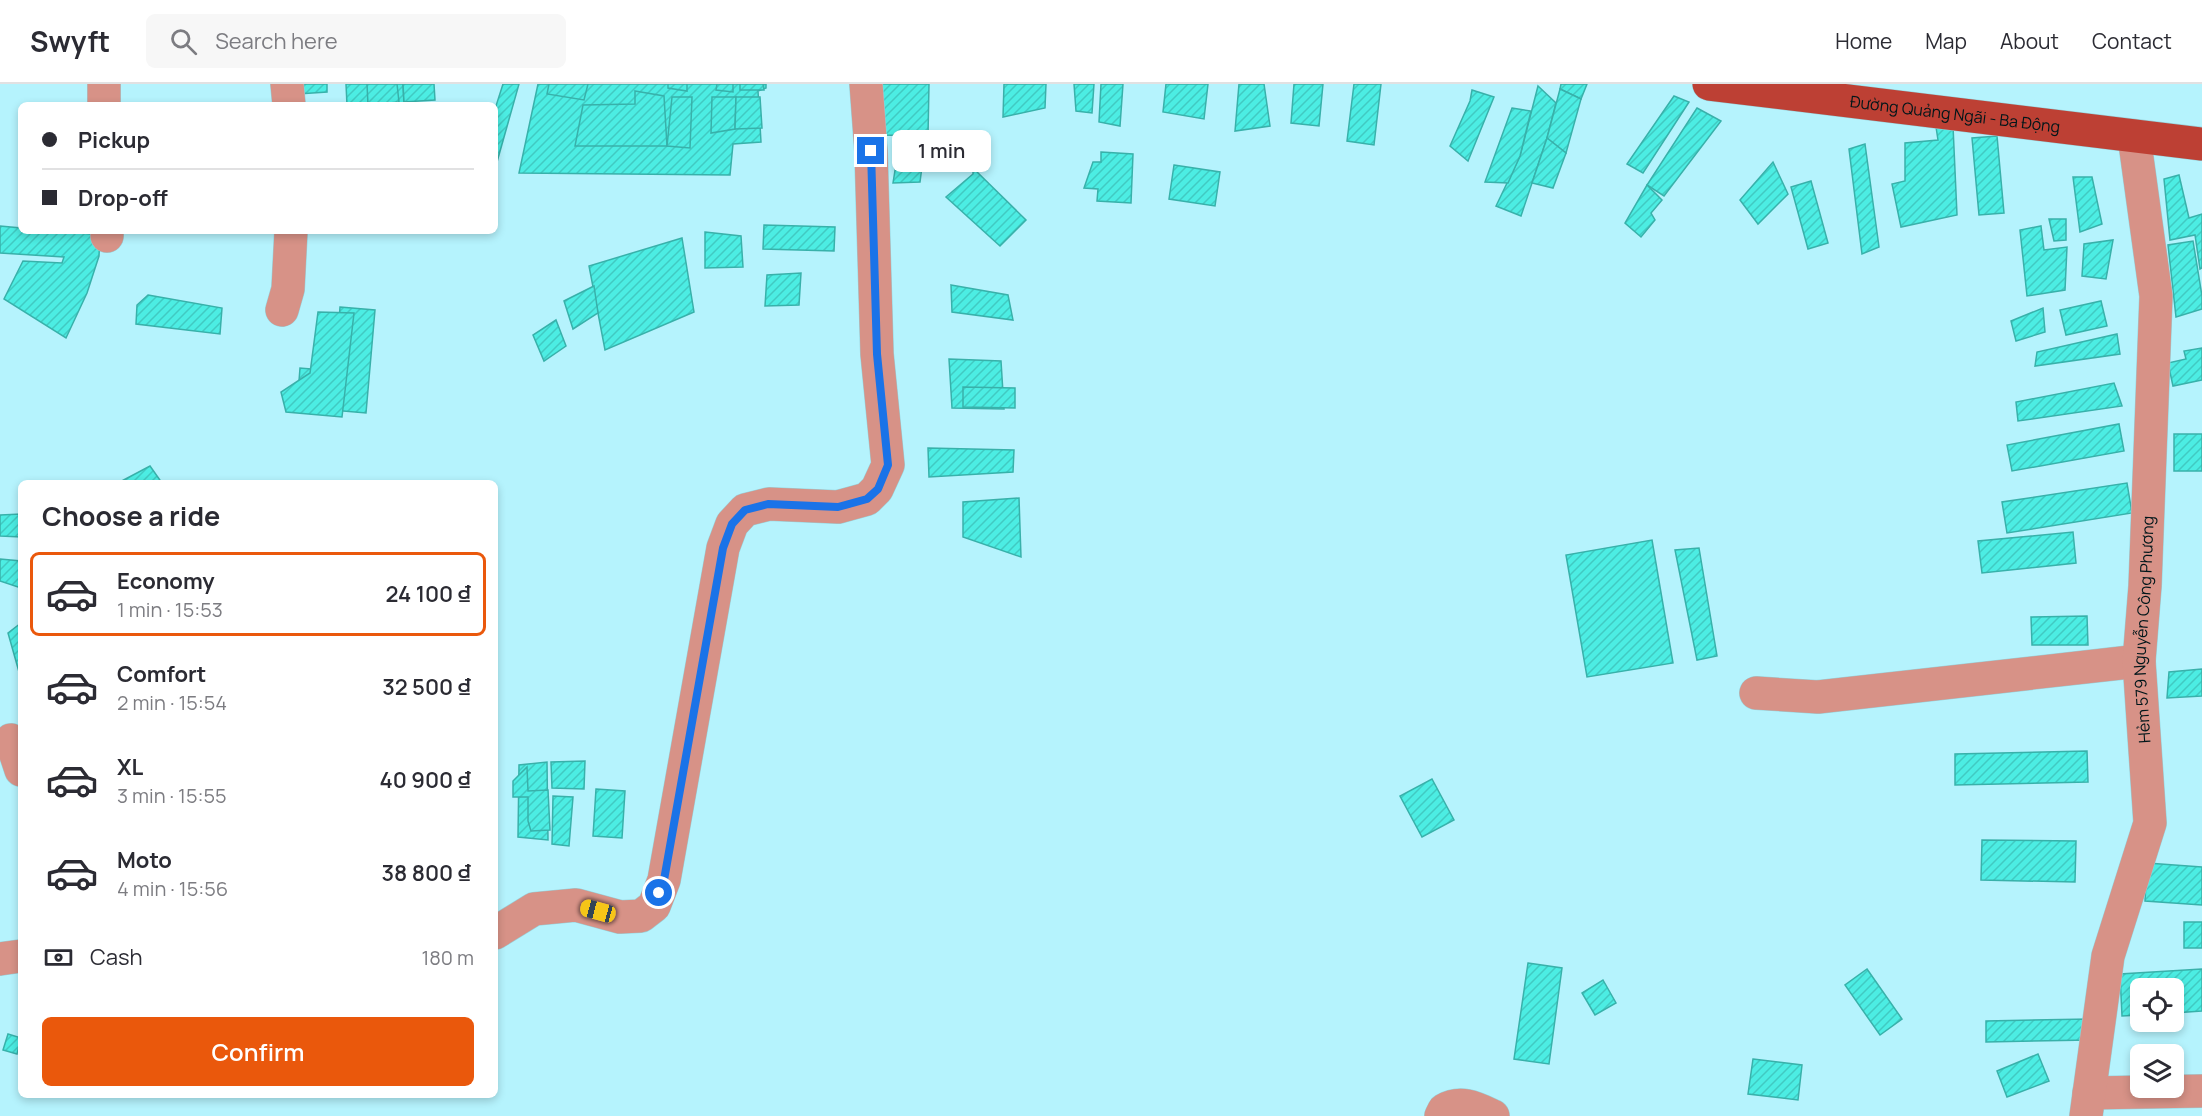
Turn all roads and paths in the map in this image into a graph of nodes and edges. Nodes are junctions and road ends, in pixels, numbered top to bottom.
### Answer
1 (104, 84) edge
2 (286, 84) edge
3 (866, 84) edge
4 (1709, 84) edge
5 (104, 102) edge
6 (289, 102) edge
7 (2134, 136) junction
8 (2202, 144) edge
9 (291, 234) edge
10 (282, 310) dead end
11 (2139, 661) junction
12 (1756, 693) dead end
13 (498, 931) edge
14 (18, 956) edge
15 (0, 959) edge
16 (2202, 1091) edge
17 (2088, 1105) edge
18 (1441, 1116) edge
19 (1493, 1116) edge

1 - 5 street
2 - 6 street
3 - 13 street
4 - 7 main road, Đường Quảng Ngãi - Ba Động
7 - 8 main road, Đường Quảng Ngãi - Ba Động
7 - 11 street, Hẻm 579 Nguyễn Công Phương
9 - 10 street
11 - 12 street
11 - 17 street, Hẻm 579 Nguyễn Công Phương
14 - 15 street
16 - 17 street
18 - 19 street

